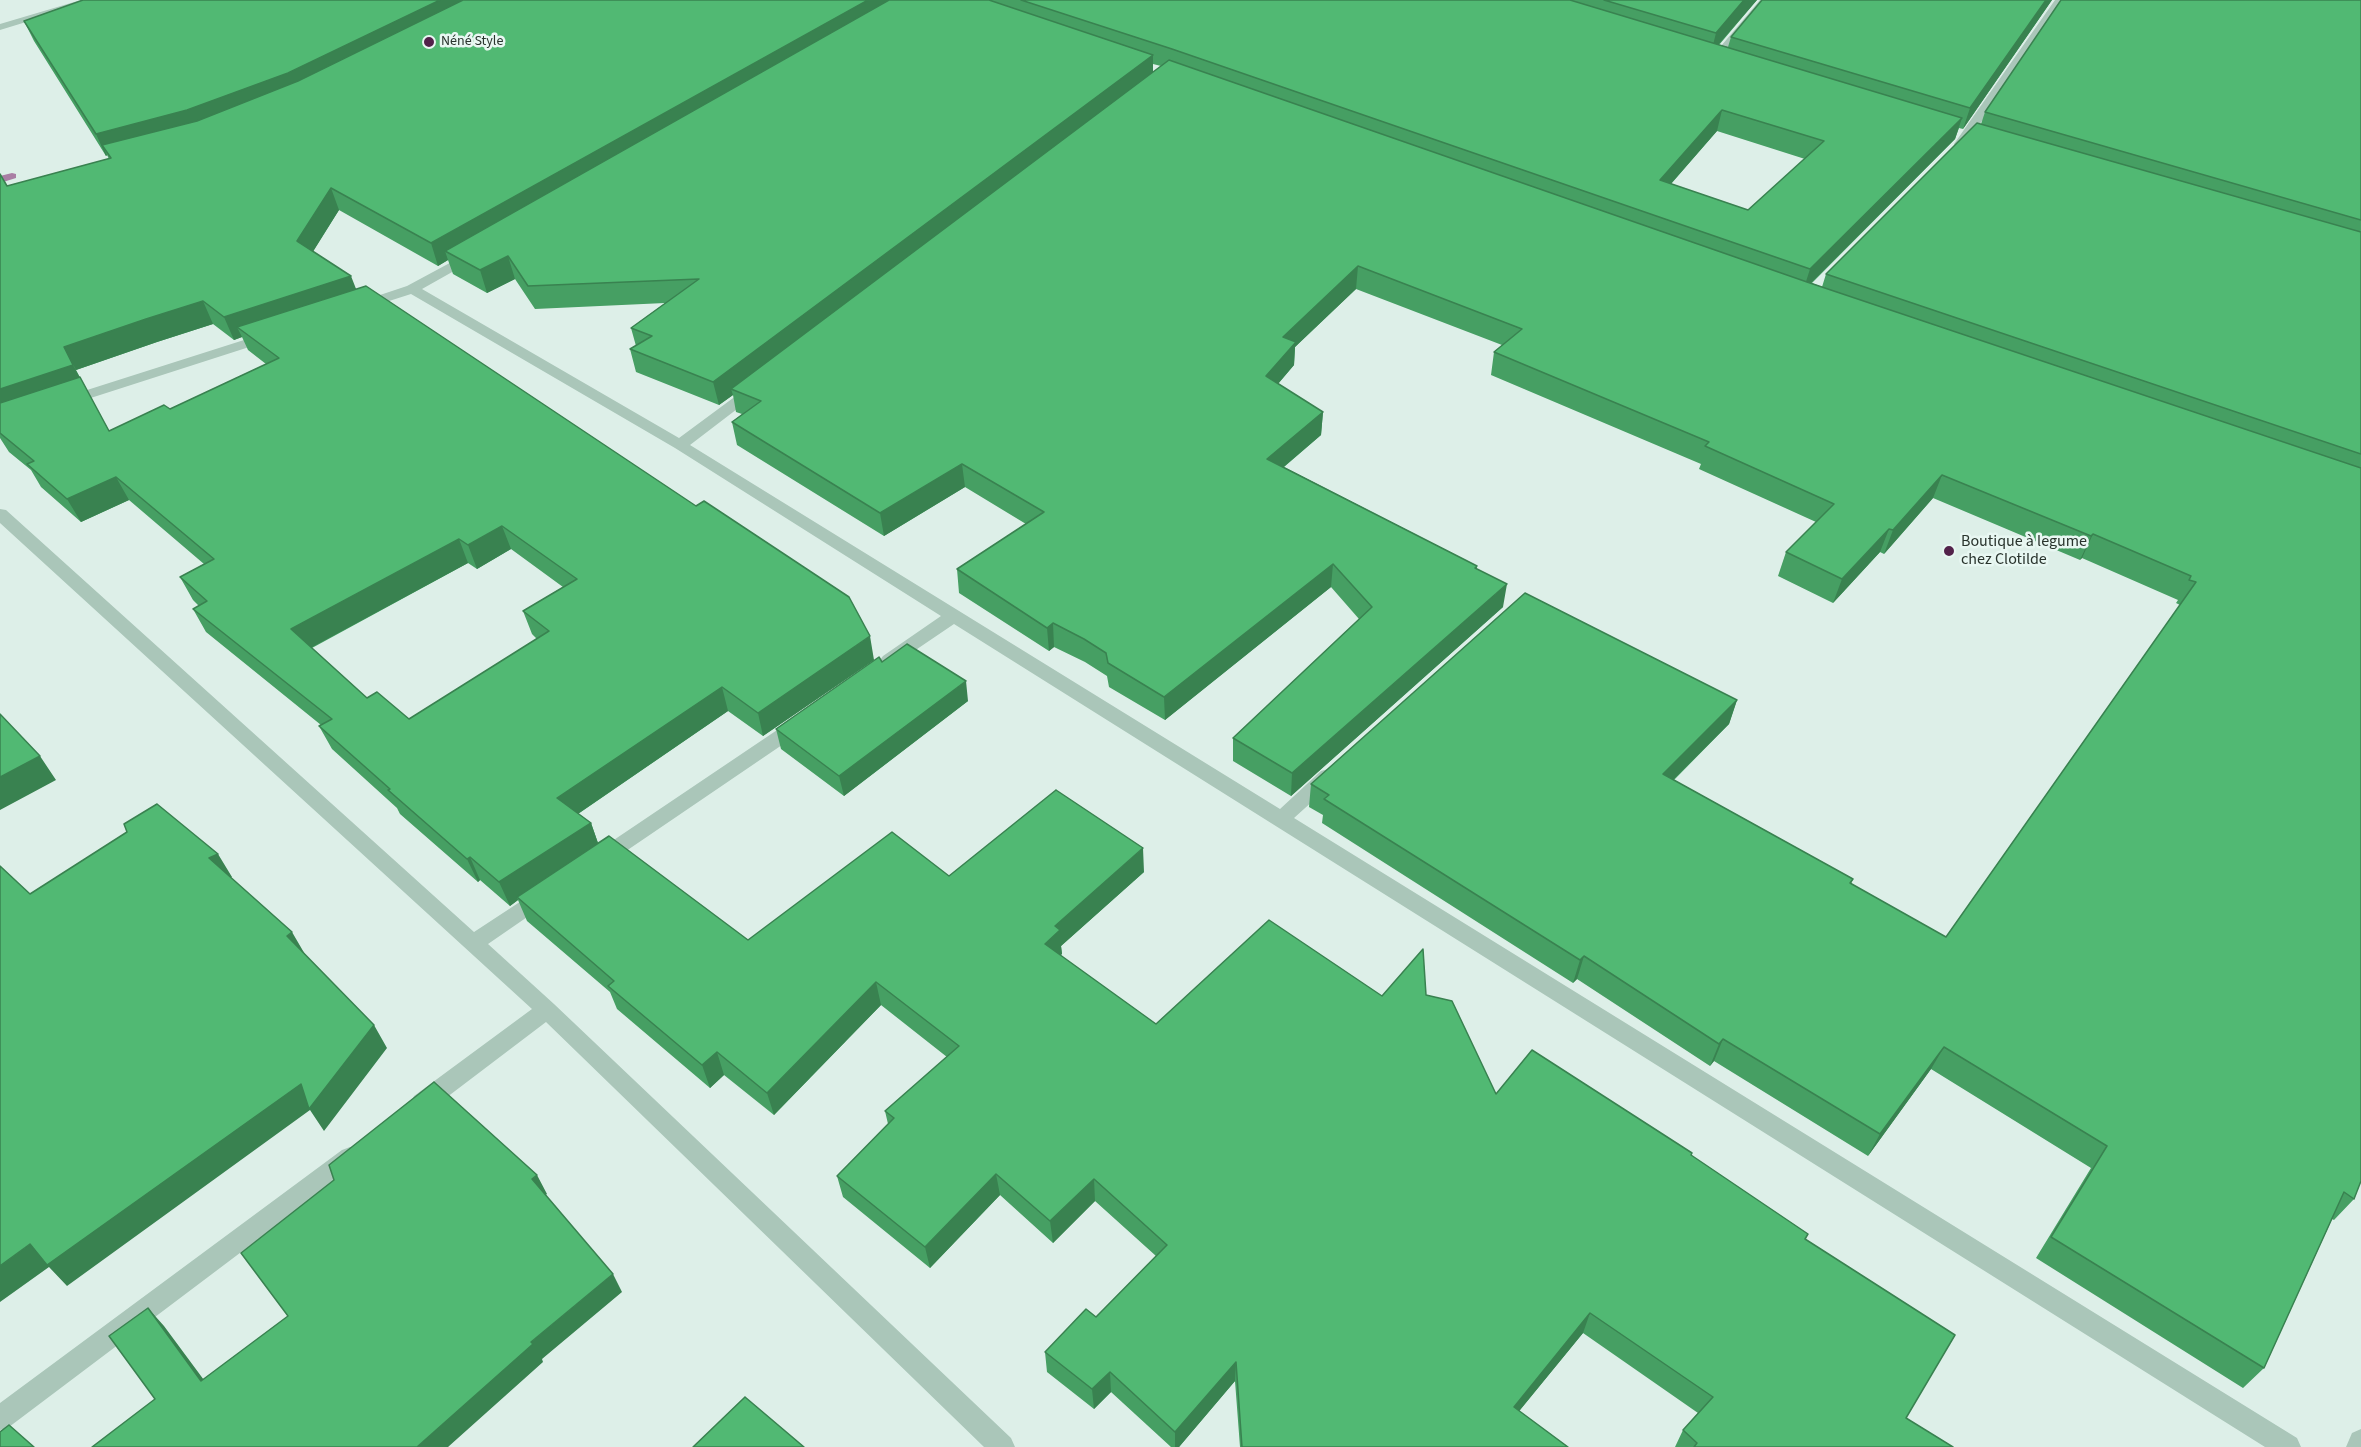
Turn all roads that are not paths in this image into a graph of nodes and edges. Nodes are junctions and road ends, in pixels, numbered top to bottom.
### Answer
1 (93, 0) edge
2 (1766, 0) edge
3 (2060, 0) edge
4 (0, 27) edge
5 (1714, 61) edge
6 (1950, 154) edge
7 (485, 248) edge
8 (412, 289) junction
9 (345, 311) edge
10 (279, 333) edge
11 (765, 381) edge
12 (56, 405) edge
13 (680, 445) junction
14 (0, 514) edge
15 (953, 616) junction
16 (877, 669) edge
17 (811, 715) edge
18 (1342, 764) edge
19 (1281, 819) junction
20 (580, 872) edge
21 (560, 885) edge
22 (473, 943) junction
23 (547, 1010) junction
24 (403, 1117) edge
25 (364, 1146) edge
26 (0, 1418) edge
27 (2361, 1442) edge
28 (1002, 1447) edge
29 (2288, 1447) edge
30 (2359, 1447) edge

1 - 4 street
2 - 5 street
3 - 6 street
7 - 8 street
8 - 9 street
8 - 13 street
10 - 12 street
11 - 13 street
13 - 15 street
14 - 22 street
15 - 16 street
15 - 19 street
17 - 20 street
18 - 19 street
19 - 29 street
21 - 22 street
22 - 23 street
23 - 24 street
23 - 28 street
25 - 26 street
27 - 30 street

